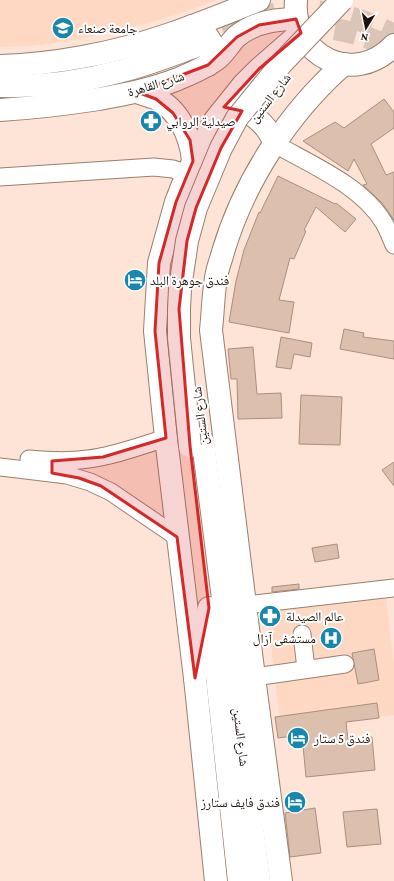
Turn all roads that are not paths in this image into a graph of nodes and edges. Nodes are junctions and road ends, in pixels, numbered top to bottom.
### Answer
1 (238, 0) edge
2 (258, 0) edge
3 (342, 0) edge
4 (360, 0) edge
5 (222, 15) junction
6 (297, 17) edge
7 (394, 45) edge
8 (198, 49) junction
9 (369, 62) junction
10 (344, 64) junction
11 (0, 66) edge
12 (394, 66) edge
13 (0, 86) edge
14 (137, 92) junction
15 (0, 99) edge
16 (224, 109) junction
17 (0, 110) edge
18 (275, 144) junction
19 (190, 167) junction
20 (0, 176) edge
21 (394, 245) edge
22 (166, 438) junction
23 (196, 444) junction
24 (0, 457) edge
25 (0, 467) edge
26 (52, 467) junction
27 (177, 537) junction
28 (394, 588) edge
29 (245, 605) junction
30 (209, 608) junction
31 (302, 634) dead end
32 (345, 664) dead end
33 (306, 669) junction
34 (254, 677) junction
35 (195, 678) junction
36 (216, 881) edge
37 (239, 881) edge
38 (259, 881) edge
39 (281, 881) edge

1 - 5 main road
2 - 5 main road, شارع القاهرة
3 - 23 main road, شارع الستين, bridge
4 - 23 main road, شارع الستين
5 - 8 main road, شارع القاهرة
6 - 8 main road, شارع القاهرة
6 - 10 main road
6 - 16 main road, شارع الستين
7 - 9 main road
8 - 11 main road, شارع القاهرة
8 - 13 main road
8 - 14 main road, شارع القاهرة
8 - 15 main road
9 - 10 main road
9 - 12 main road
10 - 18 main road, شارع الستين
14 - 17 main road, شارع القاهرة
14 - 19 main road
16 - 18 main road
16 - 19 main road, شارع الستين
18 - 21 street
18 - 29 main road, شارع الستين
19 - 20 street
19 - 22 main road, شارع الستين
22 - 26 street
22 - 27 main road, شارع الستين
23 - 30 main road, شارع الستين
23 - 38 main road, شارع الستين
24 - 26 street
25 - 26 street
26 - 27 street
27 - 35 main road, شارع الستين
28 - 29 street
29 - 34 main road, شارع الستين
30 - 35 main road
30 - 37 main road, شارع الستين
31 - 33 street
32 - 33 street
33 - 34 street
34 - 39 main road, شارع الستين
35 - 36 main road, شارع الستين

